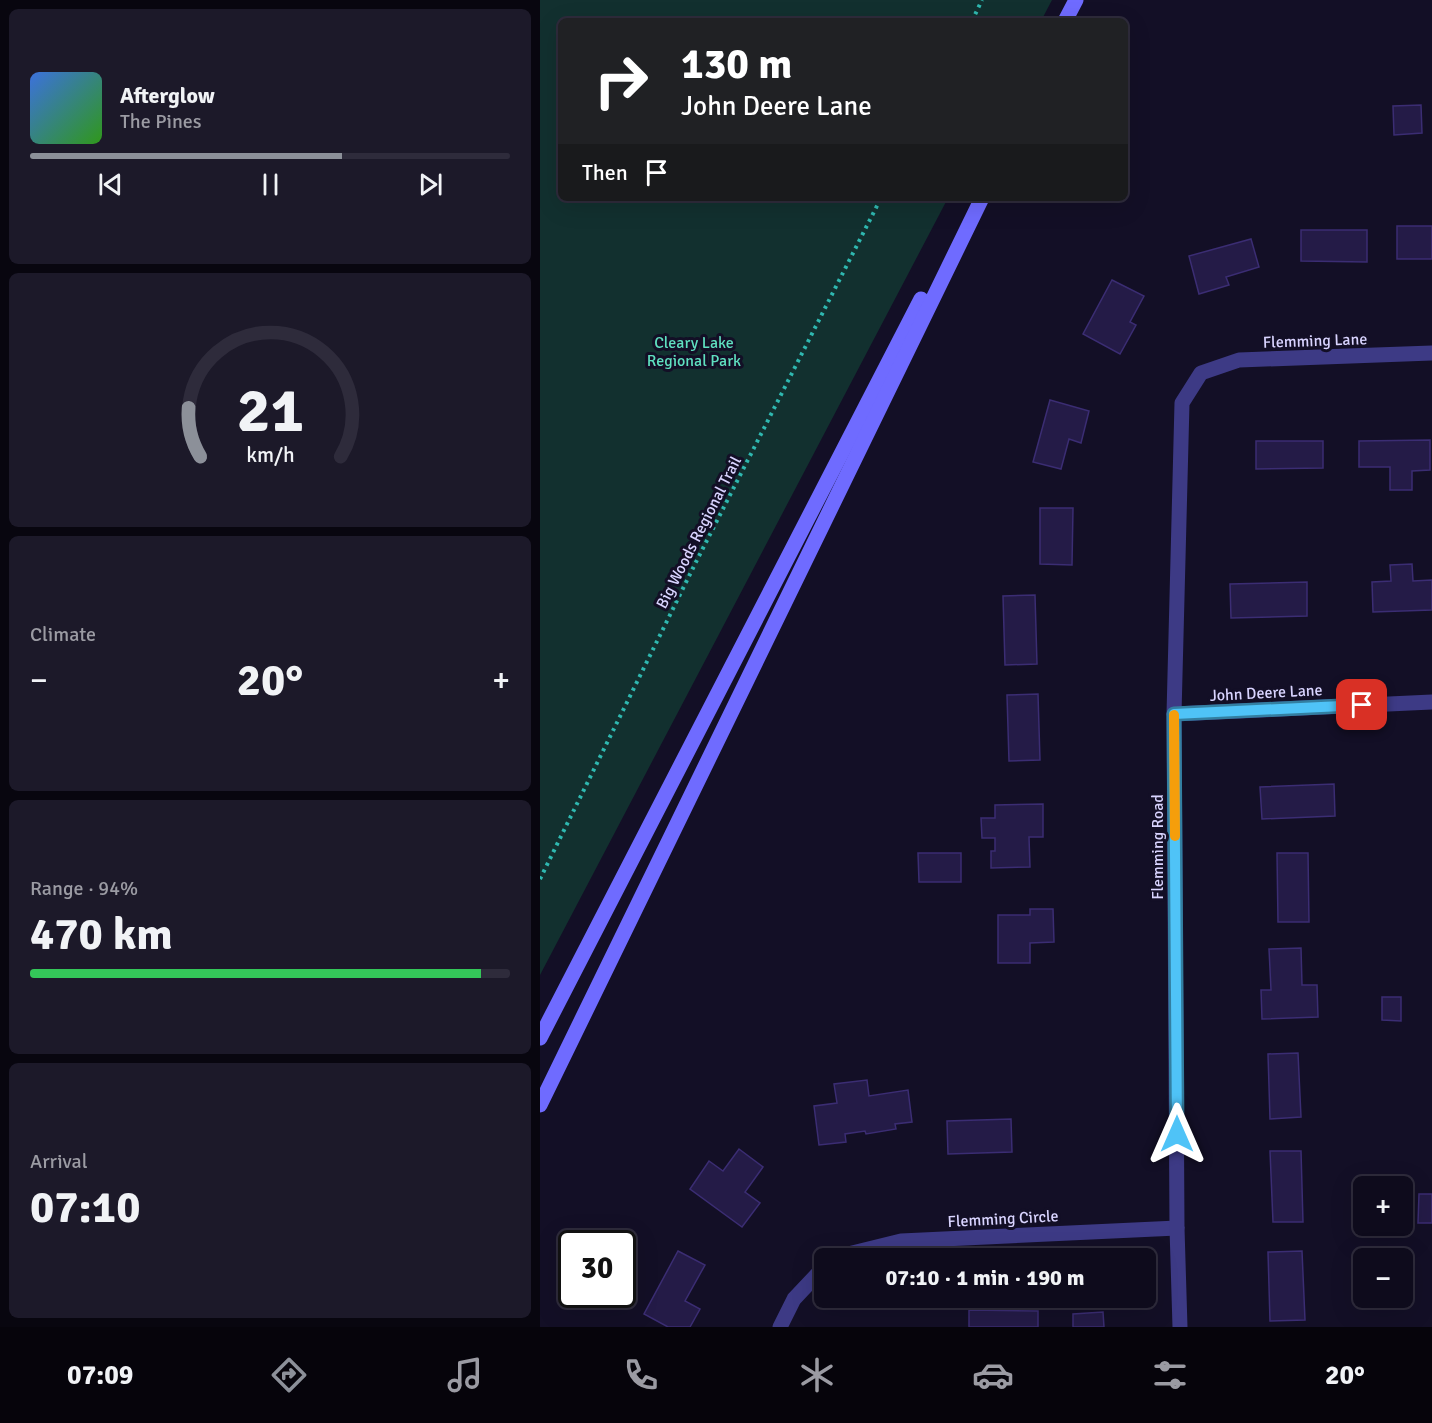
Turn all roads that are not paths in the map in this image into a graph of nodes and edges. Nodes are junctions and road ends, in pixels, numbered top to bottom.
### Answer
1 (1077, 0) edge
2 (1068, 18) edge
3 (972, 201) edge
4 (981, 201) edge
5 (1432, 353) edge
6 (1201, 373) joint
7 (1432, 702) edge
8 (1174, 714) junction
9 (540, 1038) edge
10 (540, 1105) edge
11 (1178, 1228) junction
12 (873, 1248) edge
13 (814, 1278) edge
14 (780, 1327) edge
15 (1180, 1327) edge

1 - 2 main road
3 - 9 main road
4 - 10 main road
5 - 6 street, Flemming Lane
6 - 8 street, Flemming Road
7 - 8 street, John Deere Lane
8 - 11 street, Flemming Road
11 - 12 street, Flemming Circle
11 - 15 street, Flemming Road
13 - 14 street

